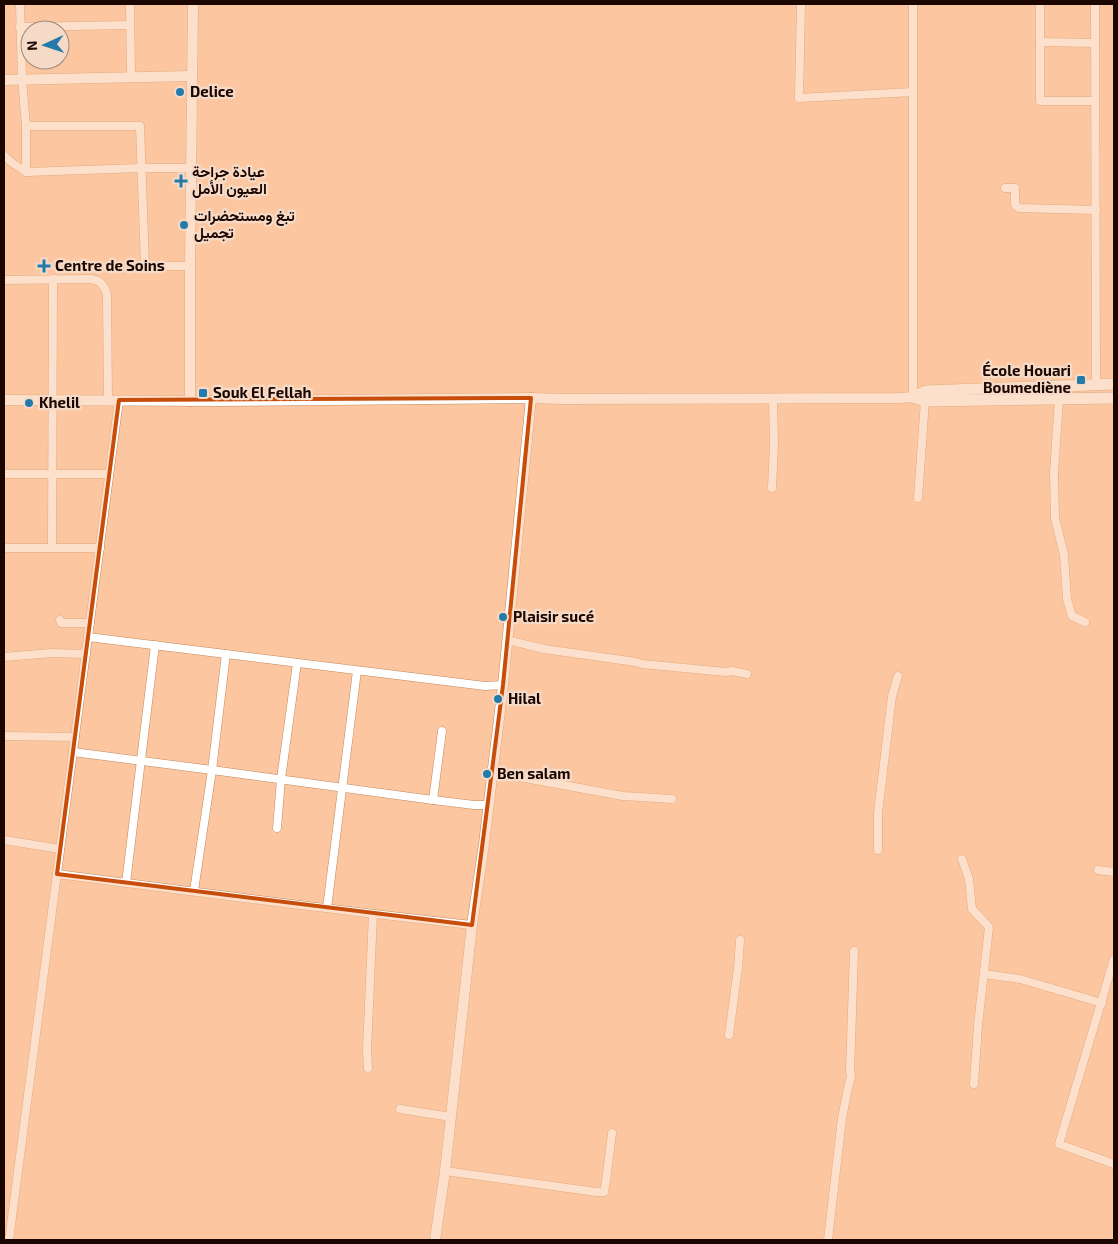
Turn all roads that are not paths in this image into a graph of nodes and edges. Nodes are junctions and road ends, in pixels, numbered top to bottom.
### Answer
1 (20, 4) edge
2 (130, 4) edge
3 (193, 4) edge
4 (801, 4) edge
5 (913, 4) edge
6 (1040, 4) edge
7 (1095, 4) edge
8 (20, 20) edge
9 (130, 25) junction
10 (70, 27) edge
11 (1040, 42) junction
12 (1095, 43) junction
13 (22, 70) edge
14 (192, 76) junction
15 (130, 77) junction
16 (22, 79) junction
17 (4, 80) edge
18 (912, 92) junction
19 (1095, 101) junction
20 (26, 126) junction
21 (4, 155) edge
22 (141, 168) junction
23 (191, 168) junction
24 (26, 172) junction
25 (1005, 188) dead end
26 (1096, 210) junction
27 (190, 266) junction
28 (53, 279) junction
29 (4, 280) edge
30 (1096, 384) junction
31 (1114, 384) edge
32 (912, 397) junction
33 (530, 398) junction
34 (773, 398) junction
35 (1114, 398) edge
36 (1060, 399) junction
37 (4, 400) edge
38 (53, 400) junction
39 (108, 400) junction
40 (119, 400) junction
41 (190, 401) junction
42 (925, 401) junction
43 (4, 474) edge
44 (52, 474) junction
45 (109, 474) junction
46 (772, 488) dead end
47 (918, 498) dead end
48 (4, 548) edge
49 (52, 548) junction
50 (100, 548) junction
51 (60, 620) dead end
52 (1085, 622) dead end
53 (90, 623) junction
54 (88, 637) junction
55 (507, 640) junction
56 (155, 645) junction
57 (86, 654) junction
58 (226, 654) junction
59 (4, 657) edge
60 (296, 663) junction
61 (357, 671) junction
62 (747, 674) dead end
63 (898, 676) dead end
64 (502, 685) junction
65 (442, 731) dead end
66 (4, 736) edge
67 (75, 737) junction
68 (73, 752) junction
69 (141, 761) junction
70 (212, 770) junction
71 (492, 772) junction
72 (281, 780) junction
73 (342, 788) junction
74 (672, 798) dead end
75 (434, 800) junction
76 (487, 805) junction
77 (276, 828) dead end
78 (4, 840) edge
79 (60, 849) junction
80 (878, 850) dead end
81 (962, 858) dead end
82 (1098, 870) dead end
83 (1114, 872) edge
84 (57, 874) junction
85 (126, 883) junction
86 (194, 891) junction
87 (327, 908) junction
88 (373, 914) junction
89 (472, 925) junction
90 (740, 940) dead end
91 (854, 951) dead end
92 (1114, 959) edge
93 (984, 974) junction
94 (1102, 1003) junction
95 (729, 1035) dead end
96 (368, 1068) dead end
97 (974, 1084) dead end
98 (400, 1110) dead end
99 (451, 1116) junction
100 (612, 1132) dead end
101 (1114, 1164) edge
102 (444, 1171) junction
103 (9, 1240) edge
104 (435, 1240) edge
105 (828, 1240) edge

1 - 8 street
2 - 9 street
3 - 14 main road
4 - 18 street
5 - 18 street
6 - 11 street
7 - 12 street
9 - 10 street
9 - 15 street
11 - 12 street
11 - 19 street
12 - 19 street
13 - 16 street
14 - 15 main road
14 - 23 main road
15 - 16 main road
16 - 17 main road
16 - 20 street
18 - 32 street
19 - 26 street
20 - 22 street
20 - 24 street
21 - 24 street
22 - 23 street
22 - 24 street
22 - 27 street
23 - 27 main road
25 - 26 street
26 - 30 street
27 - 41 main road
28 - 29 street
28 - 38 street
28 - 39 street
30 - 31 highway
30 - 32 highway
32 - 34 main road
32 - 42 highway
33 - 34 main road
33 - 41 main road
33 - 55 main road
34 - 46 street
35 - 36 highway
36 - 42 highway
36 - 52 street
37 - 38 main road
38 - 39 main road
38 - 44 street
39 - 40 main road
40 - 41 main road
40 - 45 street
42 - 47 street
43 - 44 street
44 - 45 street
44 - 49 street
45 - 50 street
48 - 49 street
49 - 50 street
50 - 53 street
51 - 53 street
53 - 54 street
54 - 56 street
54 - 57 street
55 - 62 street
55 - 64 main road
56 - 58 street
56 - 69 street
57 - 59 street
57 - 67 street
58 - 60 street
58 - 70 street
60 - 61 street
60 - 72 street
61 - 64 street
61 - 73 street
63 - 80 street
64 - 71 main road
65 - 75 street
66 - 67 street
67 - 68 street
68 - 69 street
68 - 79 street
69 - 70 street
69 - 85 street
70 - 72 street
70 - 86 street
71 - 74 street
71 - 76 main road
72 - 73 street
72 - 77 street
73 - 75 street
73 - 87 street
75 - 76 street
76 - 89 main road
78 - 79 street
79 - 84 street
81 - 93 street
82 - 83 street
84 - 85 street
84 - 103 street
85 - 86 street
86 - 87 street
87 - 88 street
88 - 89 street
88 - 96 street
89 - 99 main road
90 - 95 street
91 - 105 street
92 - 94 street
93 - 94 street
93 - 97 street
94 - 101 street
98 - 99 street
99 - 102 main road
100 - 102 street
102 - 104 main road

